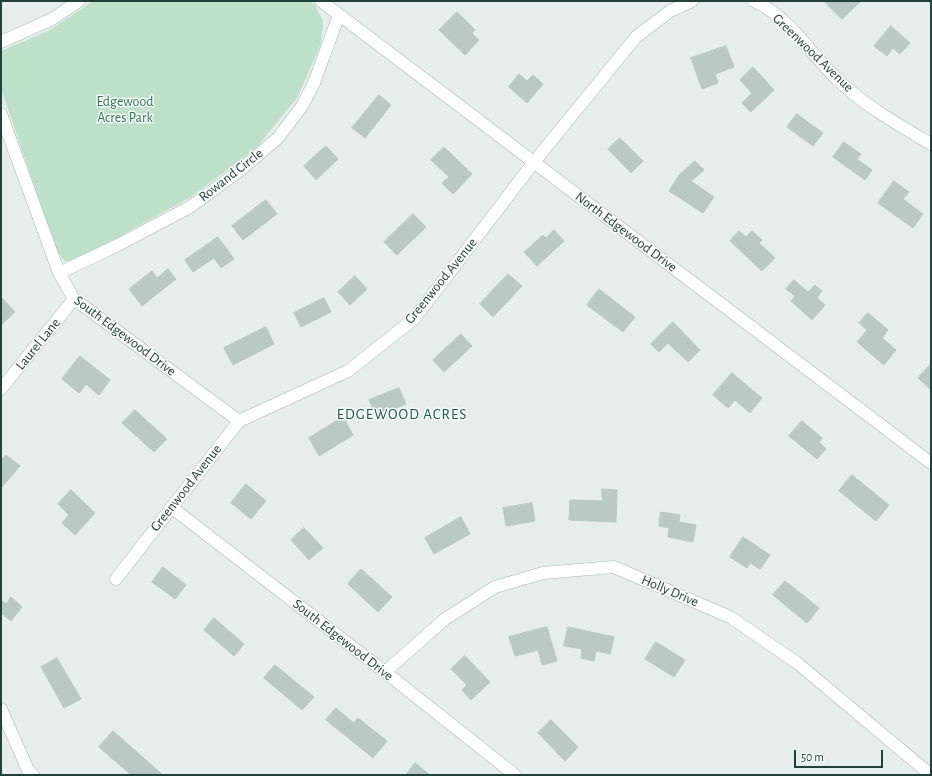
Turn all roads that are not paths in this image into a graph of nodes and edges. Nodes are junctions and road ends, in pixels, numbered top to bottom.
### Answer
1 (79, 1) edge
2 (321, 1) edge
3 (692, 1) edge
4 (754, 1) edge
5 (339, 15) junction
6 (1, 42) edge
7 (1, 114) edge
8 (931, 144) edge
9 (534, 162) junction
10 (59, 273) junction
11 (74, 299) junction
12 (1, 390) edge
13 (238, 421) junction
14 (931, 463) edge
15 (171, 507) junction
16 (116, 579) dead end
17 (385, 672) junction
18 (1, 709) edge
19 (26, 773) edge
20 (515, 775) edge
21 (931, 775) edge

1 - 6 street
2 - 5 street, North Edgewood Drive
3 - 9 street, Greenwood Avenue
4 - 8 street, Greenwood Avenue
5 - 9 street, North Edgewood Drive
5 - 10 street, Rowand Circle
7 - 10 street, South Edgewood Drive
9 - 13 street, Greenwood Avenue
9 - 14 street, North Edgewood Drive
10 - 11 street, South Edgewood Drive
11 - 12 street, Laurel Lane
11 - 13 street, South Edgewood Drive
13 - 15 street, Greenwood Avenue
15 - 16 street, Greenwood Avenue
15 - 17 street, South Edgewood Drive
17 - 20 street, South Edgewood Drive
17 - 21 street, Holly Drive
18 - 19 street

